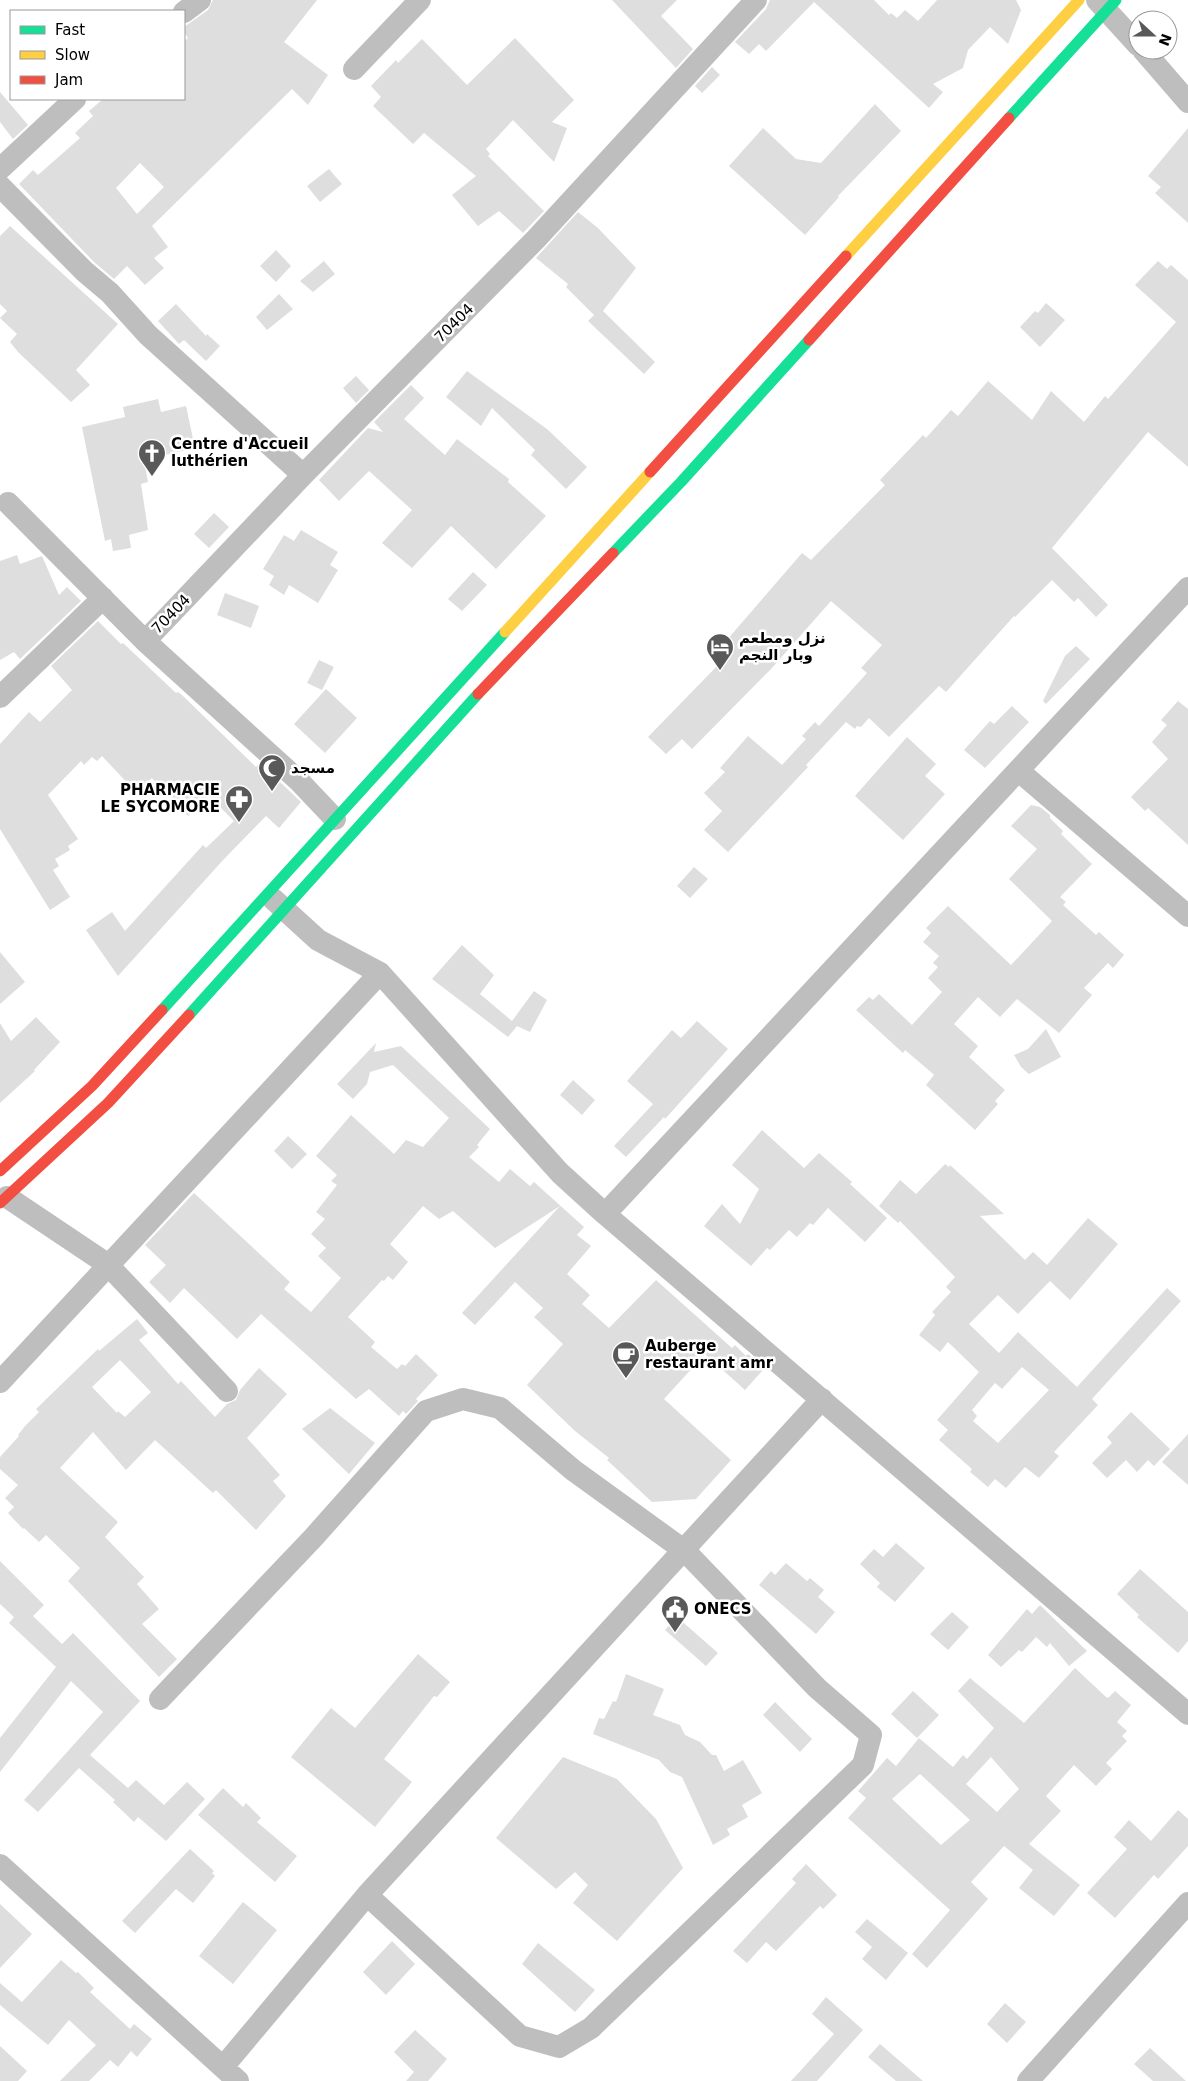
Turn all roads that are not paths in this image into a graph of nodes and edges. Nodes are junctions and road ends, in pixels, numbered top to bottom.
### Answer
1 (200, 0) edge
2 (420, 0) edge
3 (756, 0) edge
4 (1079, 0) edge
5 (1106, 4) edge
6 (185, 11) edge
7 (1128, 32) edge
8 (1151, 60) edge
9 (354, 69) dead end
10 (75, 100) edge
11 (1188, 102) edge
12 (0, 169) edge
13 (0, 186) edge
14 (303, 475) junction
15 (8, 503) dead end
16 (1188, 588) edge
17 (102, 598) junction
18 (145, 641) junction
19 (0, 697) edge
20 (1019, 771) junction
21 (335, 819) junction
22 (267, 894) junction
23 (284, 910) junction
24 (1188, 916) edge
25 (380, 973) junction
26 (3, 1161) edge
27 (4, 1200) edge
28 (605, 1214) junction
29 (107, 1264) junction
30 (0, 1382) edge
31 (227, 1391) dead end
32 (822, 1400) junction
33 (685, 1551) junction
34 (160, 1699) dead end
35 (1188, 1714) edge
36 (0, 1865) edge
37 (368, 1895) junction
38 (1188, 1903) edge
39 (230, 2074) edge
40 (1028, 2081) edge

1 - 6 street
2 - 9 street
3 - 14 street, 70404
4 - 21 main road
5 - 7 street
5 - 23 main road
8 - 11 street
10 - 12 street
13 - 14 street
14 - 18 street, 70404
15 - 17 street
16 - 20 street
17 - 18 street
17 - 19 street
18 - 21 street
20 - 24 street
20 - 28 street
21 - 22 main road
22 - 23 street
22 - 26 main road
23 - 25 street
23 - 27 main road
25 - 28 street
25 - 29 street
27 - 29 street
28 - 32 street
29 - 30 street
29 - 31 street
32 - 33 street
32 - 35 street
33 - 34 street
33 - 37 street
33 - 37 street
36 - 39 street
37 - 39 street
38 - 40 street

